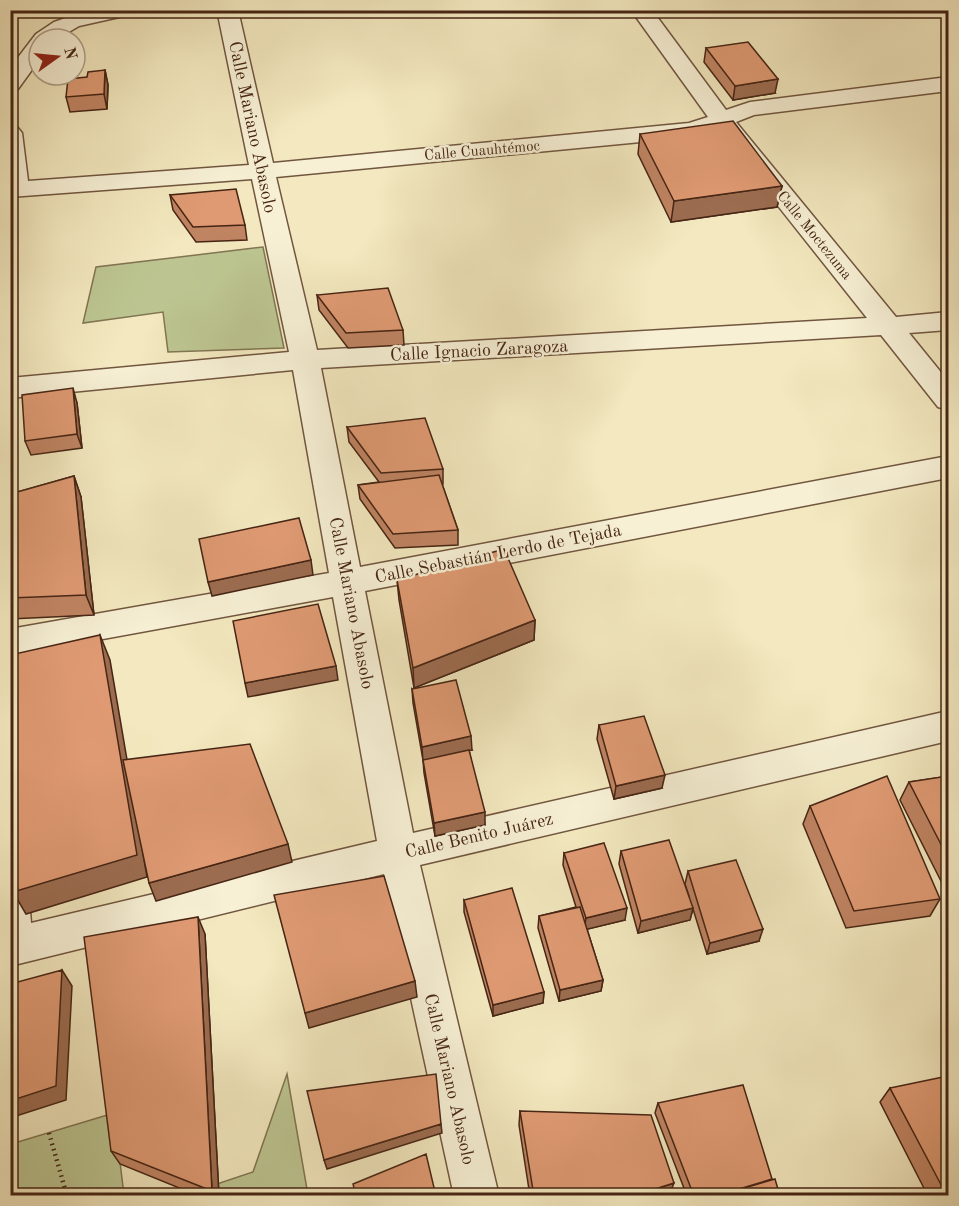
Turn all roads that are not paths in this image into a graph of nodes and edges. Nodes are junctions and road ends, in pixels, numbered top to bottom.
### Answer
1 (126, 10) edge
2 (227, 10) edge
3 (641, 10) edge
4 (60, 27) edge
5 (27, 61) edge
6 (10, 84) edge
7 (948, 84) edge
8 (722, 120) junction
9 (10, 133) edge
10 (262, 171) junction
11 (14, 190) edge
12 (948, 321) edge
13 (889, 327) junction
14 (305, 360) junction
15 (10, 388) edge
16 (948, 400) edge
17 (948, 466) edge
18 (348, 582) junction
19 (10, 643) edge
20 (948, 726) edge
21 (398, 853) junction
22 (10, 897) edge
23 (12, 946) edge
24 (477, 1196) edge

1 - 4 street
2 - 10 street, Calle Mariano Abasolo
3 - 8 street, Calle Moctezuma
5 - 6 street
7 - 8 street, Calle Cuauhtémoc
8 - 10 street, Calle Cuauhtémoc
8 - 13 street, Calle Moctezuma
9 - 11 street
10 - 11 street, Calle Cuauhtémoc
10 - 14 street, Calle Mariano Abasolo
12 - 13 street, Calle Ignacio Zaragoza
13 - 14 street, Calle Ignacio Zaragoza
13 - 16 street, Calle Moctezuma
14 - 15 street, Calle Ignacio Zaragoza
14 - 18 street, Calle Mariano Abasolo
17 - 18 street, Calle Sebastián Lerdo de Tejada
18 - 19 street, Calle Sebastián Lerdo de Tejada
18 - 21 street, Calle Mariano Abasolo
20 - 21 street, Calle Benito Juárez
21 - 23 street, Calle Benito Juárez
21 - 24 street, Calle Mariano Abasolo
22 - 23 street

